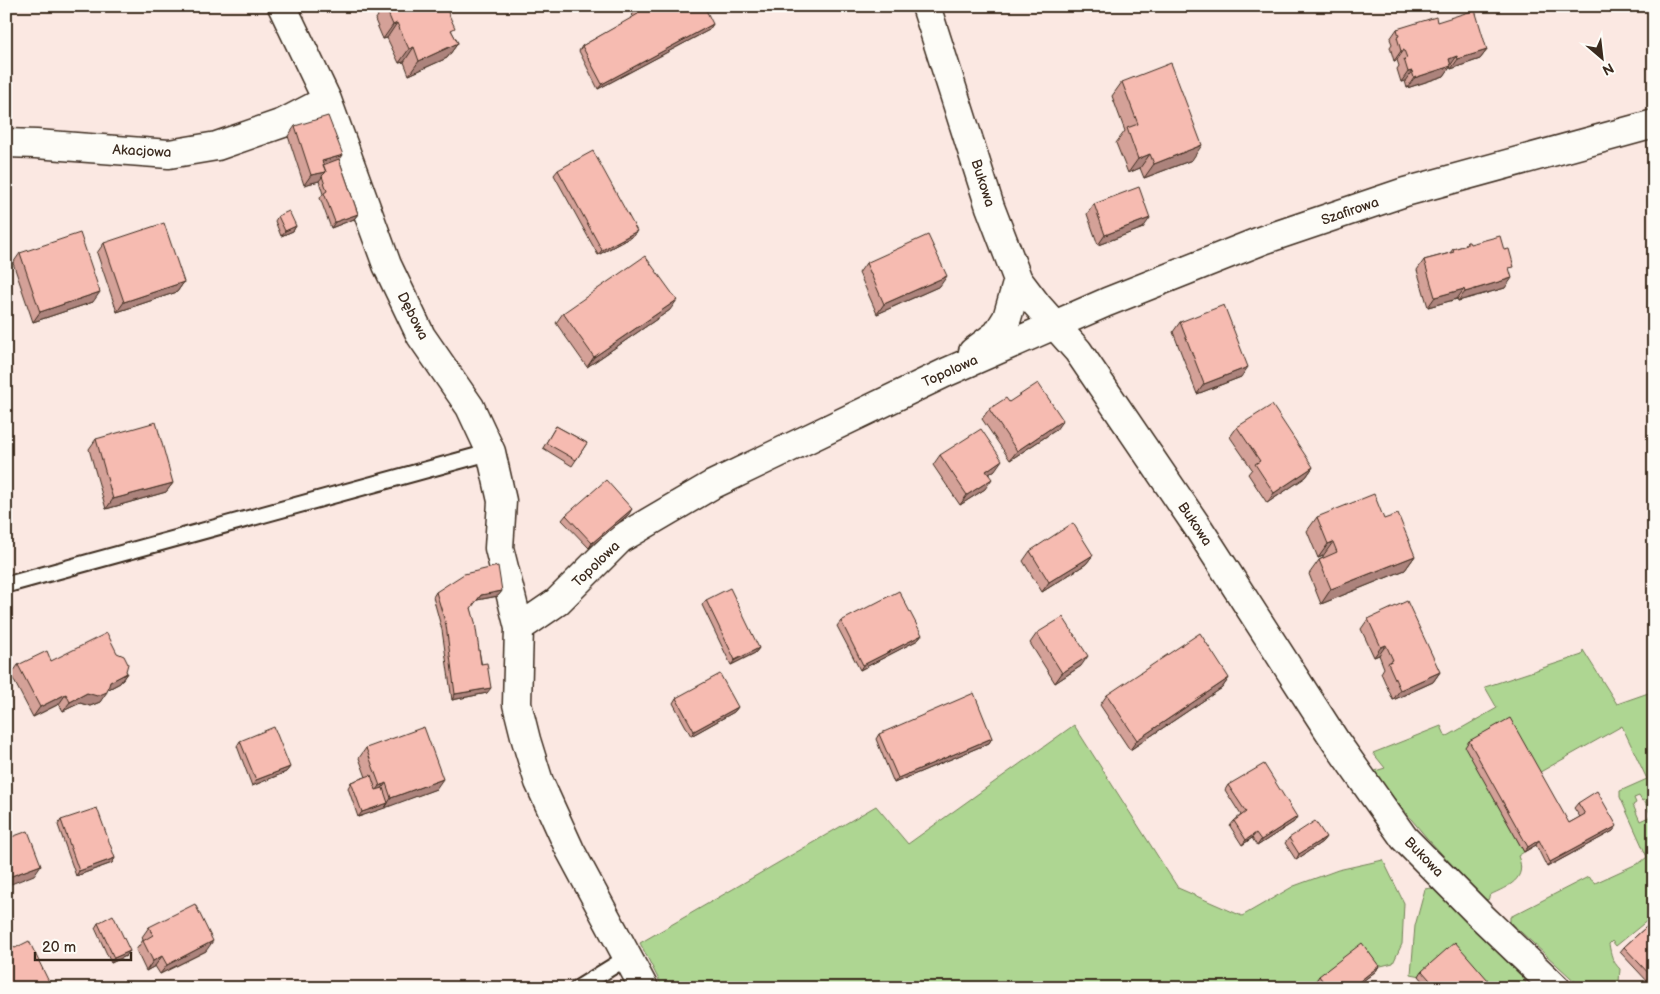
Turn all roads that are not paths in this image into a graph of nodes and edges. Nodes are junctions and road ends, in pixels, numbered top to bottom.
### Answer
1 (282, 6) edge
2 (926, 6) edge
3 (327, 100) junction
4 (1654, 124) edge
5 (6, 143) edge
6 (1018, 280) junction
7 (1055, 325) junction
8 (947, 372) junction
9 (492, 452) junction
10 (6, 585) edge
11 (519, 628) junction
12 (628, 957) junction
13 (578, 988) edge
14 (644, 988) edge
15 (1556, 988) edge

1 - 3 street, Dębowa
2 - 6 street, Bukowa
3 - 5 street, Akacjowa
3 - 9 street, Dębowa
4 - 7 street, Szafirowa
6 - 7 street, Bukowa
6 - 8 street
7 - 8 street, Topolowa
7 - 15 street, Bukowa
8 - 11 street, Topolowa
9 - 10 lane
9 - 11 street, Dębowa
11 - 12 street
12 - 13 lane
12 - 14 street

